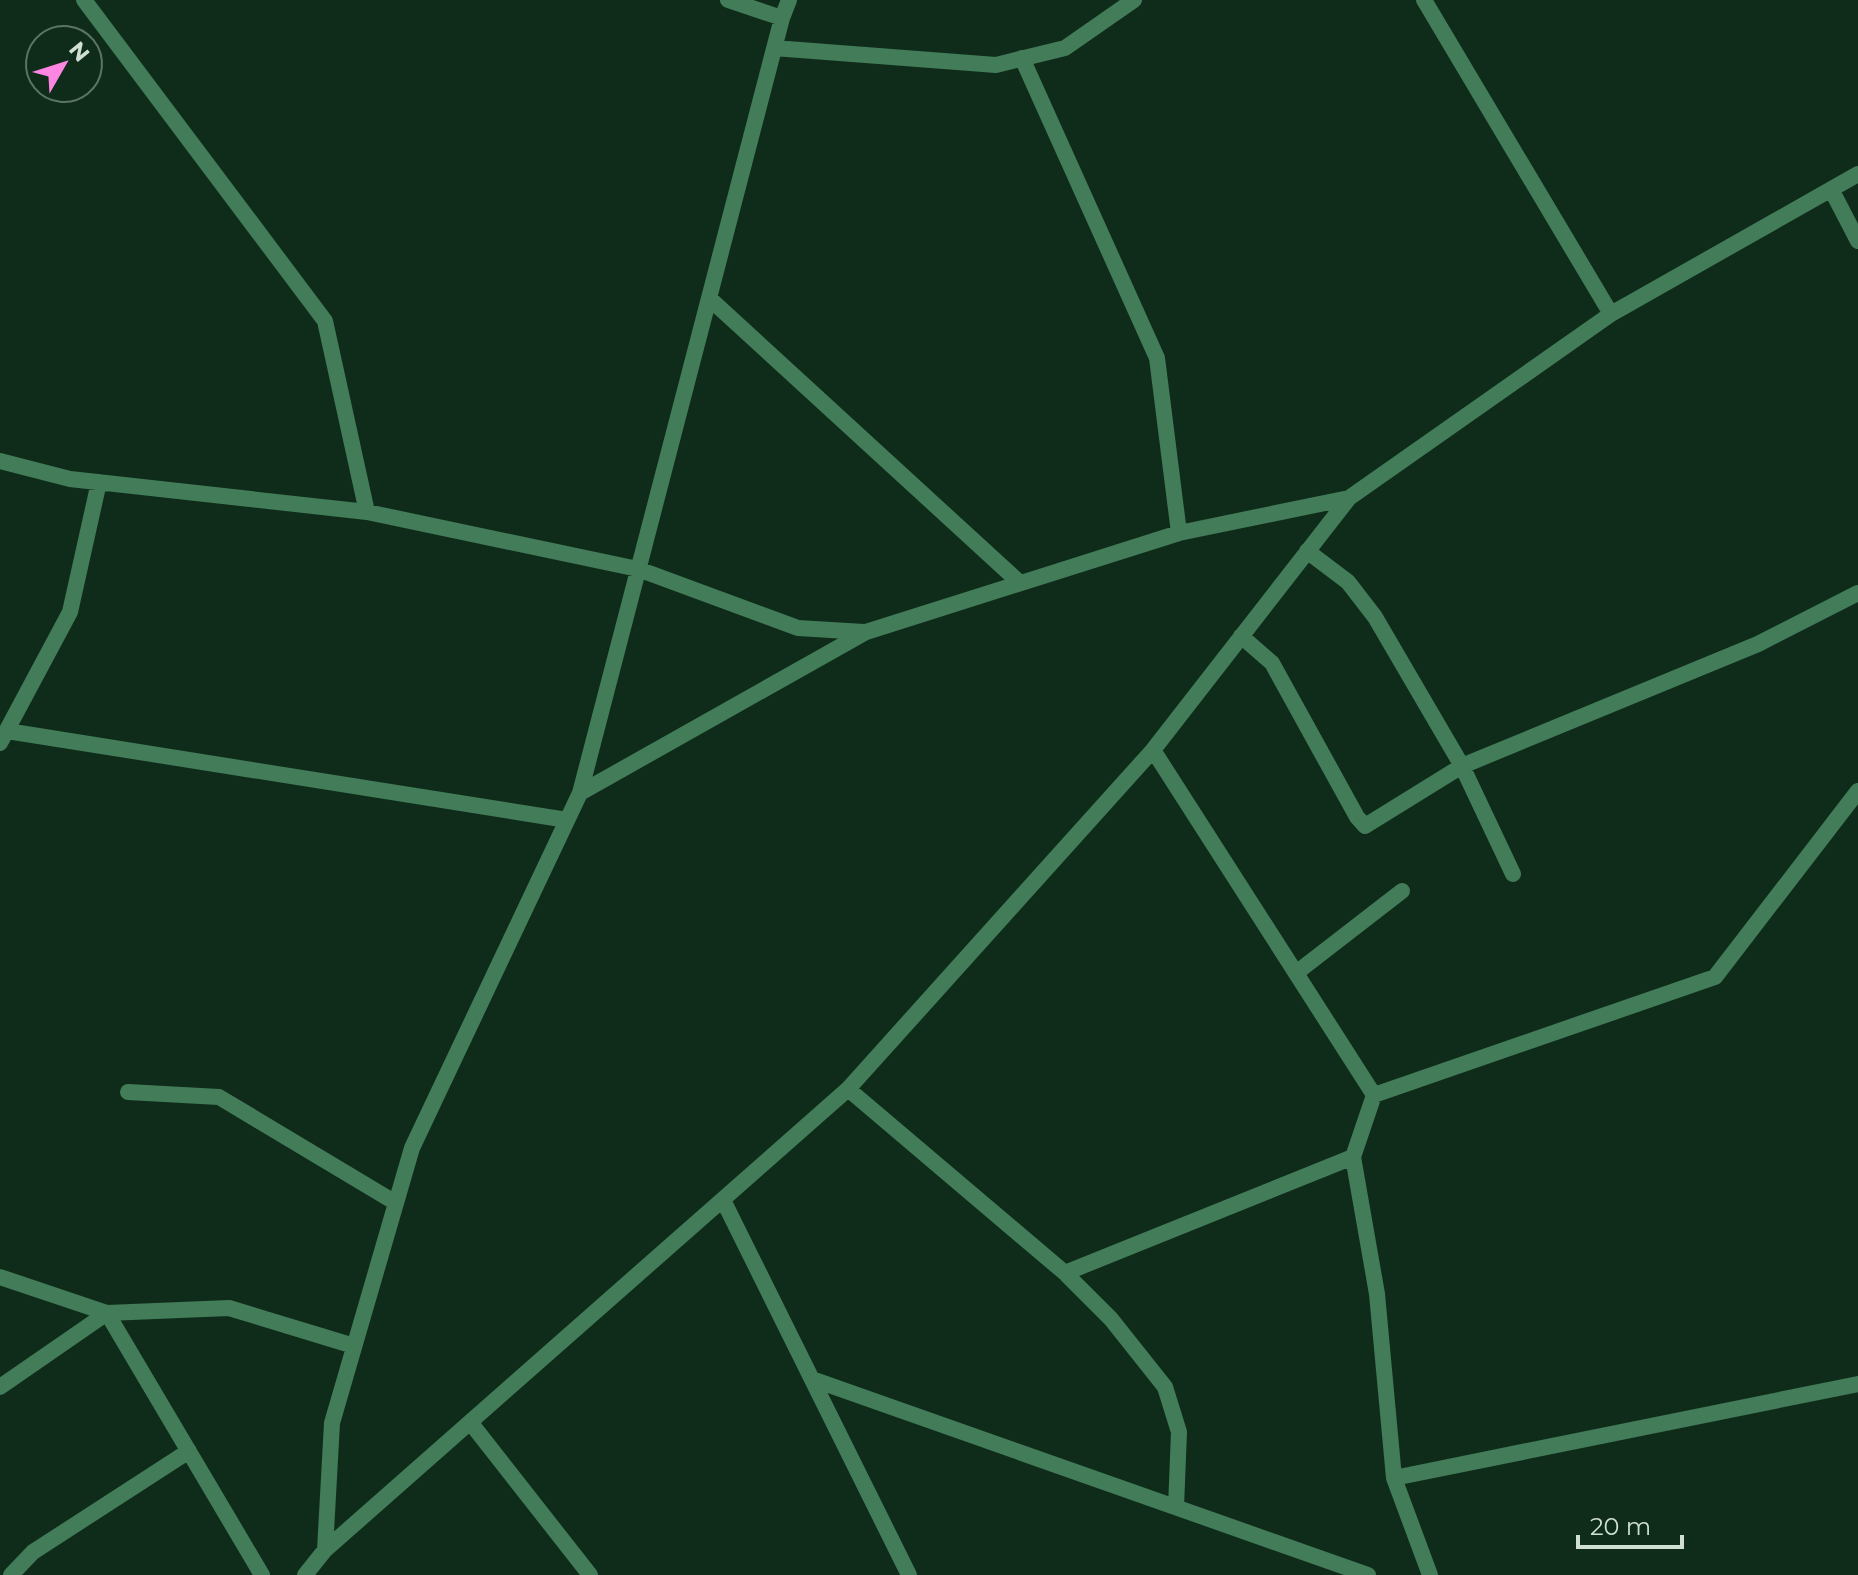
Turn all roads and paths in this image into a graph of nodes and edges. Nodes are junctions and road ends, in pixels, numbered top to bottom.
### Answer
1 (84, 0) edge
2 (728, 0) edge
3 (789, 0) edge
4 (1134, 0) edge
5 (1424, 0) edge
6 (782, 18) junction
7 (774, 48) junction
8 (1022, 58) junction
9 (1858, 174) edge
10 (1831, 189) junction
11 (1858, 241) edge
12 (709, 298) junction
13 (1611, 314) junction
14 (0, 461) edge
15 (99, 482) junction
16 (1349, 498) junction
17 (367, 512) junction
18 (1179, 533) junction
19 (1307, 551) junction
20 (638, 569) junction
21 (1020, 583) junction
22 (1858, 593) edge
23 (866, 632) junction
24 (1241, 636) junction
25 (3, 737) edge
26 (1153, 750) junction
27 (1462, 766) junction
28 (1858, 791) edge
29 (580, 793) junction
30 (567, 820) junction
31 (1513, 874) dead end
32 (1402, 891) dead end
33 (1296, 973) junction
34 (848, 1089) junction
35 (128, 1092) dead end
36 (1374, 1095) junction
37 (1353, 1157) junction
38 (723, 1200) junction
39 (396, 1203) junction
40 (1065, 1273) junction
41 (0, 1277) edge
42 (107, 1313) junction
43 (354, 1346) junction
44 (812, 1379) junction
45 (1858, 1384) edge
46 (0, 1387) edge
47 (470, 1422) junction
48 (189, 1451) junction
49 (1394, 1478) junction
50 (1176, 1507) junction
51 (325, 1550) junction
52 (11, 1575) edge
53 (262, 1575) edge
54 (305, 1575) edge
55 (590, 1575) edge
56 (909, 1575) edge
57 (1368, 1575) edge
58 (1430, 1575) edge

1 - 17 street
2 - 6 street
3 - 6 street
4 - 8 street
5 - 13 street
6 - 7 street
7 - 8 street
7 - 12 street
8 - 18 street
9 - 10 street
10 - 11 street
10 - 13 street
12 - 20 street
12 - 21 street
13 - 16 street
14 - 15 street
15 - 17 street
15 - 25 street
16 - 18 street
16 - 19 street
17 - 20 street
18 - 21 street
19 - 24 street
19 - 27 street
20 - 23 street
20 - 29 street
21 - 23 street
22 - 27 street
23 - 29 street
24 - 26 street
24 - 27 street
25 - 30 street
26 - 33 street
26 - 34 street
27 - 31 street
28 - 36 street
29 - 30 street
30 - 39 street
32 - 33 street
33 - 36 street
34 - 38 street
34 - 40 street
35 - 39 street
36 - 37 street
37 - 40 street
37 - 49 street
38 - 44 street
38 - 47 street
39 - 43 street
40 - 50 street
41 - 42 street
42 - 43 street
42 - 46 street
42 - 48 street
43 - 51 street
44 - 50 street
44 - 56 street
45 - 49 street
47 - 51 street
47 - 55 street
48 - 52 street
48 - 53 street
49 - 58 street
50 - 57 street
51 - 54 street

